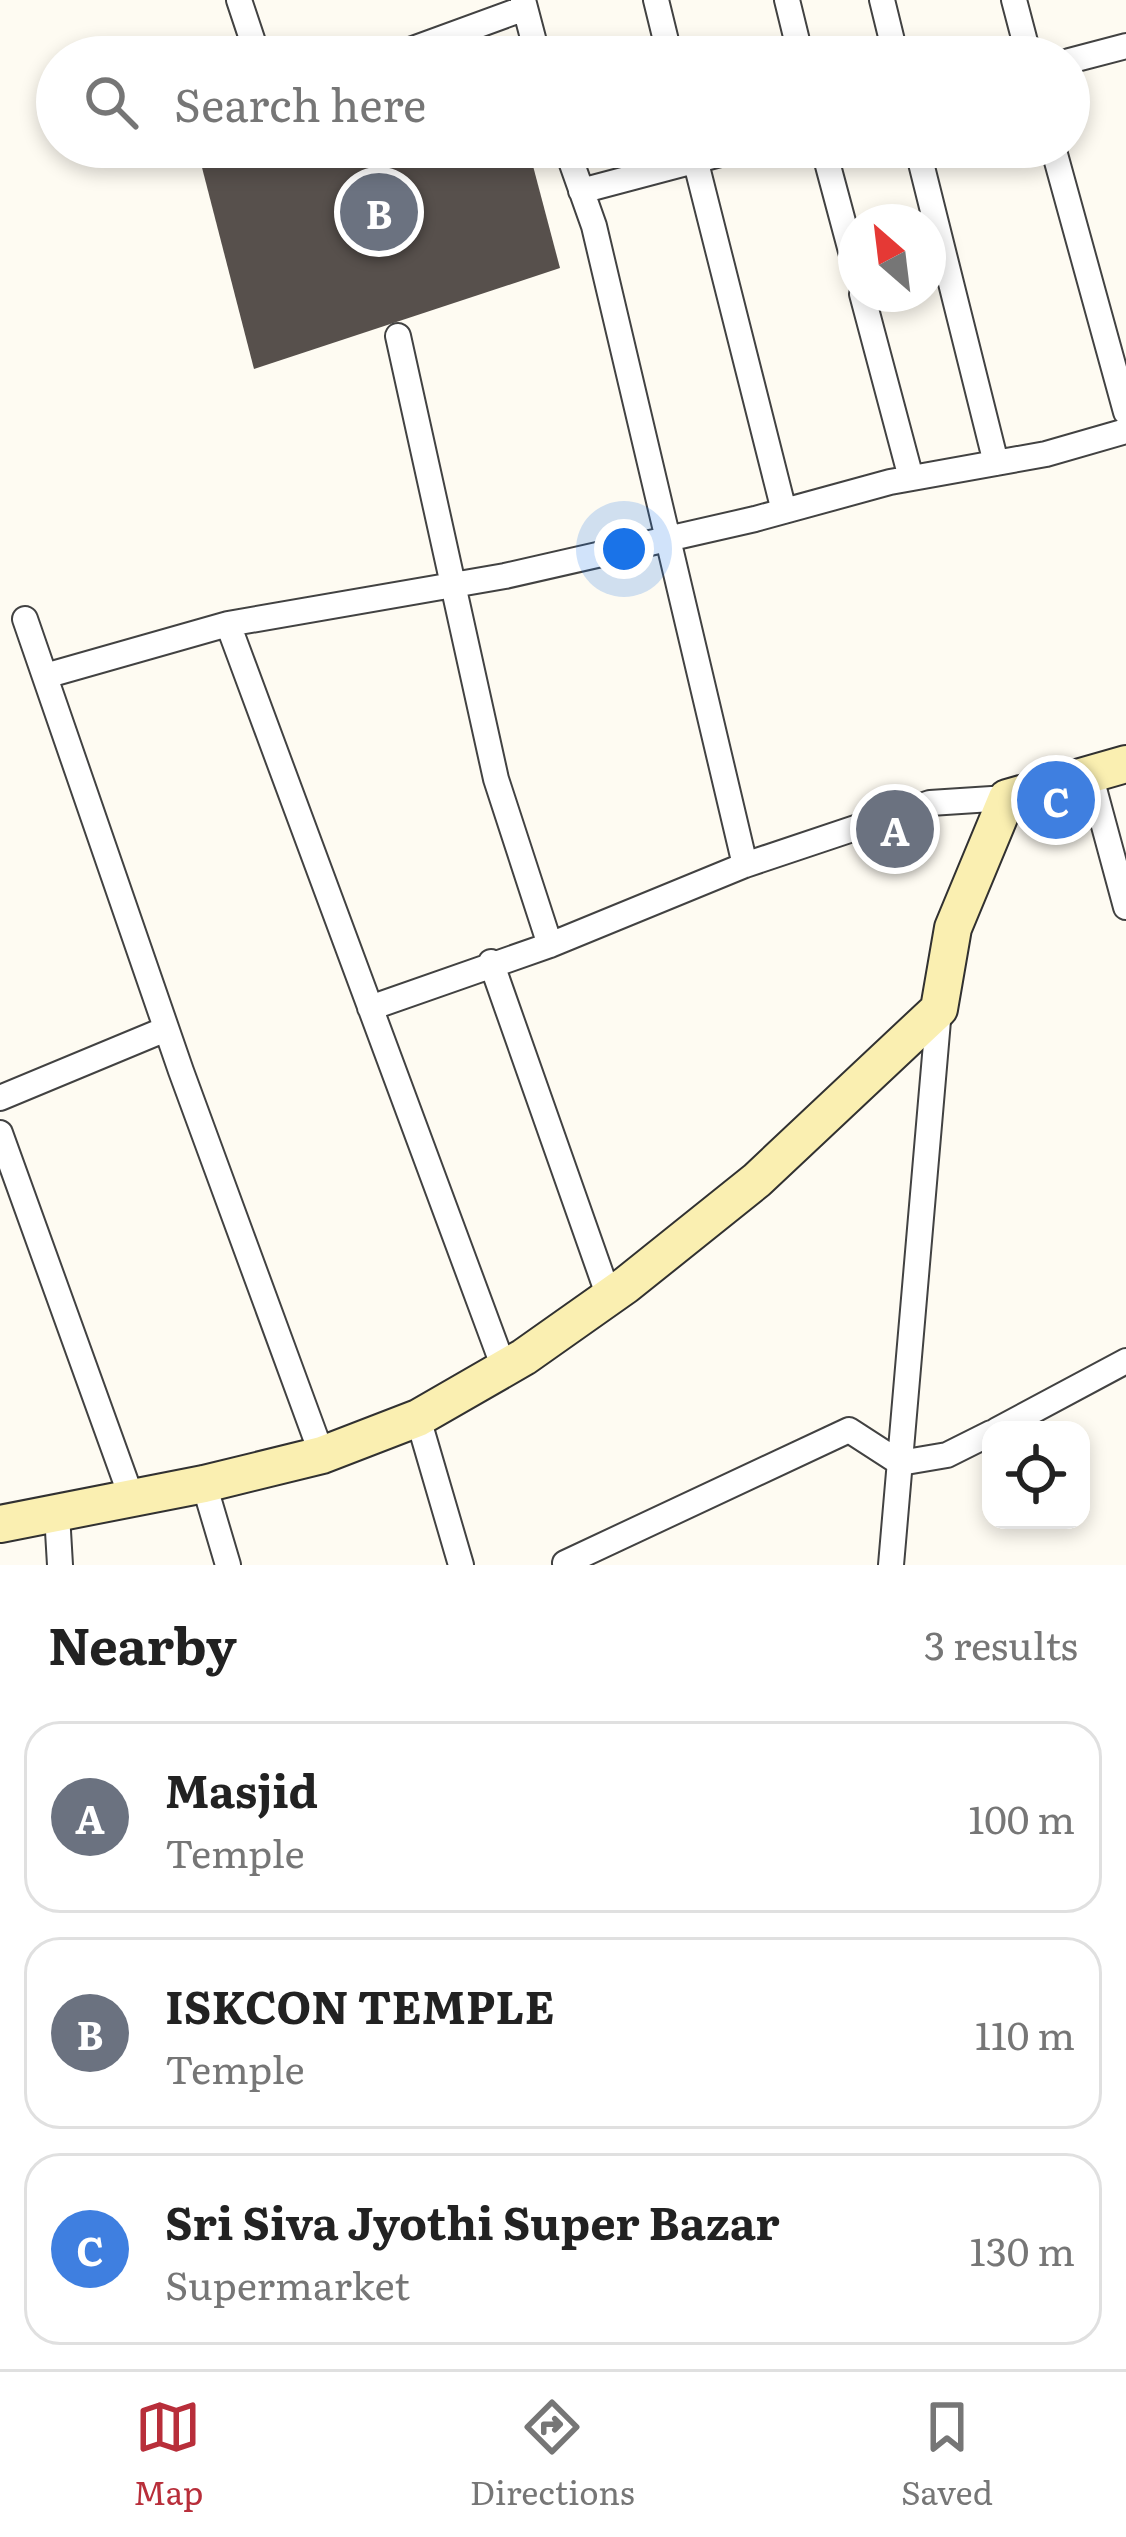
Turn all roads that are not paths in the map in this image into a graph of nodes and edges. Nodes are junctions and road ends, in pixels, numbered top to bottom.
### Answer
1 (239, 0) edge
2 (656, 0) edge
3 (787, 0) edge
4 (882, 0) edge
5 (1014, 0) edge
6 (524, 4) edge
7 (251, 36) edge
8 (444, 36) edge
9 (532, 36) edge
10 (665, 36) edge
11 (796, 36) edge
12 (891, 36) edge
13 (1023, 36) edge
14 (1126, 46) edge
15 (1090, 55) edge
16 (573, 168) edge
17 (651, 168) edge
18 (698, 168) edge
19 (829, 168) edge
20 (922, 168) edge
21 (1059, 168) edge
22 (581, 191) junction
23 (839, 204) edge
24 (867, 312) edge
25 (398, 336) dead end
26 (1126, 412) edge
27 (1126, 431) edge
28 (996, 463) junction
29 (911, 478) junction
30 (784, 511) junction
31 (668, 538) junction
32 (449, 586) junction
33 (25, 619) dead end
34 (228, 624) junction
35 (45, 676) junction
36 (1126, 764) edge
37 (1090, 774) junction
38 (1007, 798) junction
39 (745, 866) junction
40 (1126, 907) edge
41 (550, 945) junction
42 (490, 962) junction
43 (370, 1008) junction
44 (939, 1009) junction
45 (166, 1029) junction
46 (0, 1098) edge
47 (0, 1133) edge
48 (609, 1298) junction
49 (1126, 1361) edge
50 (504, 1368) junction
51 (418, 1418) junction
52 (1014, 1421) edge
53 (982, 1438) edge
54 (322, 1455) junction
55 (900, 1463) junction
56 (204, 1484) junction
57 (132, 1499) junction
58 (57, 1514) junction
59 (0, 1524) edge
60 (565, 1563) edge
61 (60, 1565) edge
62 (228, 1565) edge
63 (461, 1565) edge
64 (891, 1565) edge

1 - 7 street
2 - 10 street
3 - 11 street
4 - 12 street
5 - 13 street
6 - 8 street
6 - 9 street
14 - 15 street
16 - 22 street
17 - 22 street
18 - 30 street
19 - 23 street
20 - 28 street
21 - 26 street
22 - 31 street
24 - 29 street
25 - 32 street
27 - 28 street
28 - 29 street
29 - 30 street
30 - 31 street
31 - 32 street
31 - 39 street
32 - 34 street
32 - 41 street
33 - 35 street
34 - 35 street
34 - 43 street
35 - 45 street
36 - 37 street
37 - 38 street
37 - 40 street
38 - 39 street
38 - 44 street
39 - 41 street
41 - 42 street
42 - 43 street
42 - 48 street
43 - 50 street
44 - 48 street
44 - 55 street
45 - 46 street
45 - 54 street
47 - 57 street
48 - 50 street
49 - 52 street
50 - 51 street
51 - 54 street
51 - 63 street
53 - 55 street
54 - 56 street
55 - 60 street
55 - 64 street
56 - 57 street
56 - 62 street
57 - 58 street
58 - 59 street
58 - 61 street

